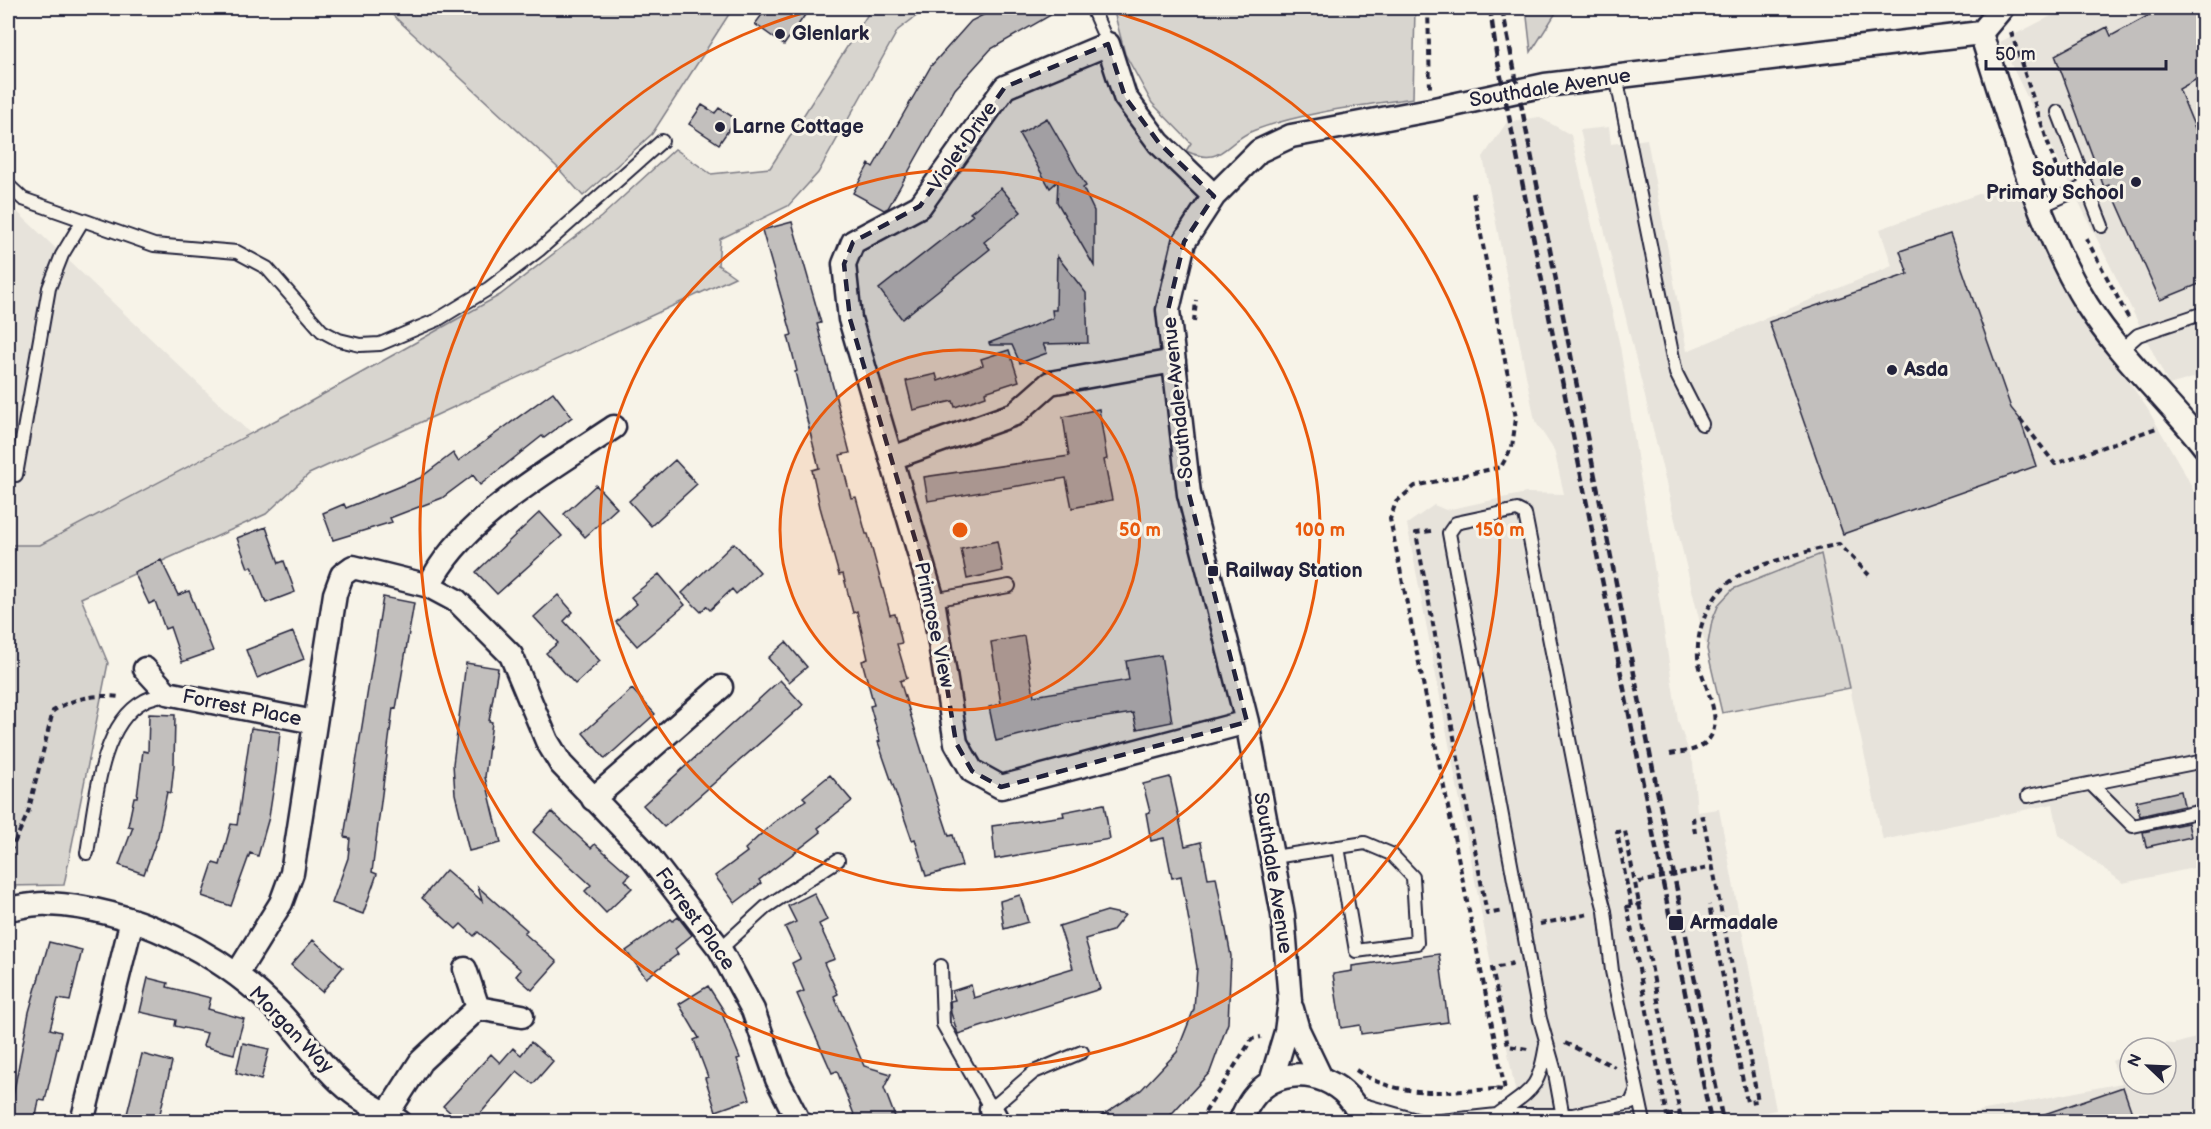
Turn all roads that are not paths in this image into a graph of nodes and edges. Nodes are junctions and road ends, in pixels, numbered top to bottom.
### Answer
1 (1092, 8) edge
2 (2002, 8) edge
3 (1982, 33) junction
4 (1108, 44) junction
5 (1616, 76) junction
6 (2058, 112) dead end
7 (662, 141) dead end
8 (8, 185) edge
9 (2086, 186) junction
10 (1214, 196) junction
11 (2041, 206) junction
12 (83, 220) junction
13 (2102, 226) dead end
14 (2204, 313) edge
15 (2120, 351) junction
16 (1174, 361) junction
17 (1702, 424) dead end
18 (614, 427) dead end
19 (2204, 446) edge
20 (892, 458) junction
21 (8, 474) edge
22 (429, 586) junction
23 (1009, 586) dead end
24 (933, 600) junction
25 (145, 669) dead end
26 (721, 687) dead end
27 (167, 693) junction
28 (314, 722) junction
29 (1247, 722) junction
30 (2204, 761) edge
31 (2091, 784) junction
32 (2028, 796) dead end
33 (593, 800) junction
34 (2204, 807) edge
35 (1338, 848) junction
36 (87, 853) dead end
37 (1274, 857) junction
38 (838, 860) dead end
39 (8, 909) edge
40 (132, 920) junction
41 (720, 948) junction
42 (941, 966) dead end
43 (465, 969) dead end
44 (237, 974) junction
45 (1290, 1001) junction
46 (478, 1008) junction
47 (522, 1016) dead end
48 (1546, 1042) junction
49 (1082, 1052) dead end
50 (1321, 1078) junction
51 (1271, 1082) junction
52 (1637, 1089) junction
53 (1357, 1112) edge
54 (994, 1115) edge
55 (1497, 1115) junction
56 (393, 1118) edge
57 (1570, 1118) edge
58 (82, 1122) edge
59 (799, 1122) edge
60 (1240, 1122) edge
61 (1423, 1122) edge
62 (1432, 1122) edge
63 (1644, 1122) edge

1 - 4 lane
2 - 3 street
3 - 5 street, Southdale Avenue
3 - 11 street
4 - 10 street
4 - 20 street, Violet Drive
5 - 10 street, Southdale Avenue
5 - 17 lane
6 - 9 lane
7 - 12 lane
8 - 12 lane
9 - 11 lane
9 - 13 lane
10 - 16 street, Southdale Avenue
11 - 15 street
12 - 21 lane
14 - 15 lane
15 - 19 street
16 - 20 street
16 - 29 street, Southdale Avenue
18 - 22 street
20 - 24 street, Primrose View
22 - 28 street, Forrest Place
22 - 33 street, Forrest Place
23 - 24 lane
24 - 29 street, Primrose View
25 - 27 street, Forrest Place
26 - 33 street
27 - 28 street, Forrest Place
27 - 36 lane
28 - 44 street, Forrest Place
29 - 37 street, Southdale Avenue
30 - 31 lane
31 - 32 lane
31 - 34 lane
33 - 41 street, Forrest Place
35 - 35 lane
35 - 37 lane
37 - 45 street, Southdale Avenue
38 - 41 lane
39 - 40 street, Morgan Way
40 - 44 street, Morgan Way
40 - 58 street
41 - 59 street, Forrest Place
42 - 54 lane
43 - 46 street
44 - 56 street, Morgan Way
45 - 50 street, Southdale Avenue
45 - 51 street, Southdale Avenue
46 - 47 street
46 - 56 street
48 - 52 lane
48 - 55 lane
48 - 57 lane
49 - 54 lane
50 - 51 street
50 - 53 street
51 - 60 street
52 - 57 lane
52 - 63 lane
53 - 61 lane
55 - 57 lane
55 - 62 lane

